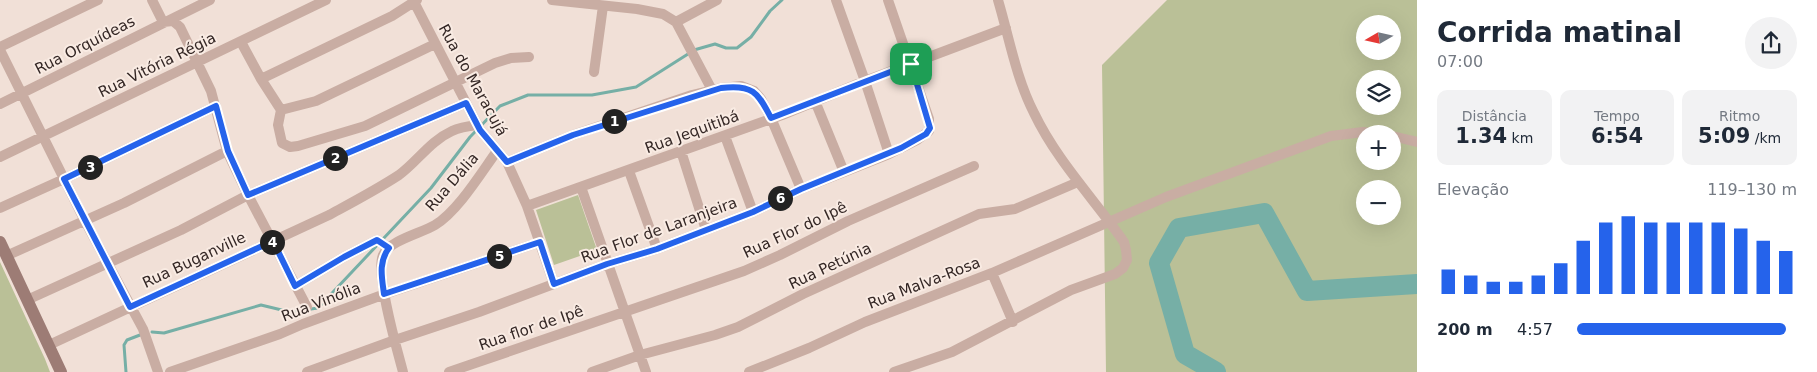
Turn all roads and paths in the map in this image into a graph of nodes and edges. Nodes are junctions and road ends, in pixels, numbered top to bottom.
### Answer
1 (98, 0) edge
2 (152, 0) edge
3 (210, 0) edge
4 (326, 0) edge
5 (552, 0) edge
6 (716, 0) edge
7 (836, 0) edge
8 (888, 0) edge
9 (998, 0) edge
10 (415, 1) edge
11 (638, 4) edge
12 (603, 6) junction
13 (163, 22) junction
14 (676, 22) junction
15 (1006, 28) junction
16 (241, 42) junction
17 (435, 44) junction
18 (0, 49) edge
19 (529, 57) dead end
20 (197, 62) junction
21 (911, 64) junction
22 (594, 72) dead end
23 (260, 78) junction
24 (865, 81) junction
25 (455, 82) junction
26 (712, 90) junction
27 (22, 94) junction
28 (816, 101) junction
29 (466, 103) junction
30 (0, 104) edge
31 (216, 106) junction
32 (281, 110) junction
33 (771, 118) junction
34 (479, 127) junction
35 (1356, 133) edge
36 (44, 136) junction
37 (725, 136) junction
38 (1401, 138) edge
39 (1417, 142) edge
40 (228, 151) junction
41 (497, 151) junction
42 (680, 152) junction
43 (889, 154) junction
44 (0, 156) edge
45 (507, 162) junction
46 (974, 166) dead end
47 (629, 171) junction
48 (844, 172) junction
49 (64, 179) junction
50 (1078, 182) junction
51 (581, 187) junction
52 (801, 189) junction
53 (248, 195) junction
54 (527, 206) junction
55 (0, 208) edge
56 (753, 212) junction
57 (1109, 221) junction
58 (85, 222) junction
59 (706, 230) junction
60 (273, 241) junction
61 (0, 242) edge
62 (540, 242) junction
63 (389, 248) junction
64 (657, 249) junction
65 (6, 256) junction
66 (607, 264) junction
67 (108, 265) junction
68 (992, 273) junction
69 (554, 284) junction
70 (295, 286) junction
71 (384, 294) junction
72 (27, 300) junction
73 (130, 307) junction
74 (307, 307) dead end
75 (624, 312) junction
76 (1013, 322) junction
77 (395, 340) junction
78 (49, 345) junction
79 (640, 355) junction
80 (61, 372) edge
81 (158, 372) edge
82 (170, 372) edge
83 (306, 372) edge
84 (403, 372) edge
85 (449, 372) edge
86 (592, 372) edge
87 (646, 372) edge
88 (749, 372) edge
89 (894, 372) edge

1 - 18 street
2 - 13 street
3 - 13 street, Rua Orquídeas
4 - 16 street, Rua Vitória Régia
5 - 12 street
6 - 14 street
7 - 24 street
8 - 21 street
9 - 15 street
10 - 17 street, Rua do Maracujá
10 - 23 street
11 - 12 street
11 - 14 street
12 - 22 street
13 - 20 street
13 - 27 street, Rua Orquídeas
14 - 26 street
15 - 21 street, Rua Jequitibá
15 - 50 street
16 - 20 street, Rua Vitória Régia
16 - 23 street
17 - 25 street, Rua do Maracujá
17 - 32 street
18 - 27 street
19 - 25 street
20 - 31 street
20 - 36 street, Rua Vitória Régia
21 - 24 street, Rua Jequitibá
21 - 43 street, Rua Flor de Laranjeira
23 - 32 street
24 - 28 street, Rua Jequitibá
24 - 43 street
25 - 29 street, Rua do Maracujá
25 - 32 street
26 - 33 street
26 - 45 street
27 - 30 street, Rua Orquídeas
27 - 36 street
28 - 33 street, Rua Jequitibá
28 - 48 street
29 - 34 street, Rua do Maracujá
29 - 53 street
31 - 40 street
31 - 49 street
33 - 37 street, Rua Jequitibá
33 - 52 street
34 - 41 street, Rua do Maracujá
34 - 60 street, Rua Buganville
35 - 57 street, Rua Malva-Rosa
36 - 44 street, Rua Vitória Régia
36 - 49 street
37 - 42 street, Rua Jequitibá
37 - 56 street
38 - 39 street
40 - 53 street
40 - 58 street
41 - 45 street, Rua do Maracujá
41 - 63 street, Rua Dália
42 - 47 street, Rua Jequitibá
42 - 59 street
43 - 48 street, Rua Flor de Laranjeira
45 - 54 street, Rua do Maracujá
46 - 75 street, Rua Flor do Ipê
47 - 51 street, Rua Jequitibá
47 - 64 street
48 - 52 street, Rua Flor de Laranjeira
49 - 55 street
49 - 58 street
50 - 57 street
50 - 79 street, Rua Petúnia
51 - 54 street, Rua Jequitibá
51 - 66 street
52 - 56 street, Rua Flor de Laranjeira
53 - 60 street
53 - 67 street
54 - 62 street, Rua do Maracujá
56 - 59 street, Rua Flor de Laranjeira
57 - 68 street, Rua Malva-Rosa
57 - 76 street
58 - 65 street
58 - 67 street
59 - 64 street, Rua Flor de Laranjeira
60 - 70 street
60 - 73 street, Rua Buganville
61 - 65 main road
62 - 69 street, Rua do Maracujá
62 - 71 street, Rua Vinólia
63 - 70 street
63 - 71 street
64 - 66 street, Rua Flor de Laranjeira
65 - 72 main road
66 - 69 street, Rua Flor de Laranjeira
66 - 75 street
67 - 72 street
67 - 73 street
68 - 76 street
68 - 88 street, Rua Malva-Rosa
69 - 77 street, Rua Flor de Laranjeira
70 - 74 street
71 - 77 street
71 - 82 street, Rua Vinólia
72 - 78 main road
73 - 78 street, Rua Buganville
73 - 81 street
75 - 79 street
75 - 85 street, Rua flor de Ipê
76 - 89 street
77 - 83 street, Rua Flor de Laranjeira
77 - 84 street
78 - 80 main road
79 - 86 street, Rua Petúnia
79 - 87 street

